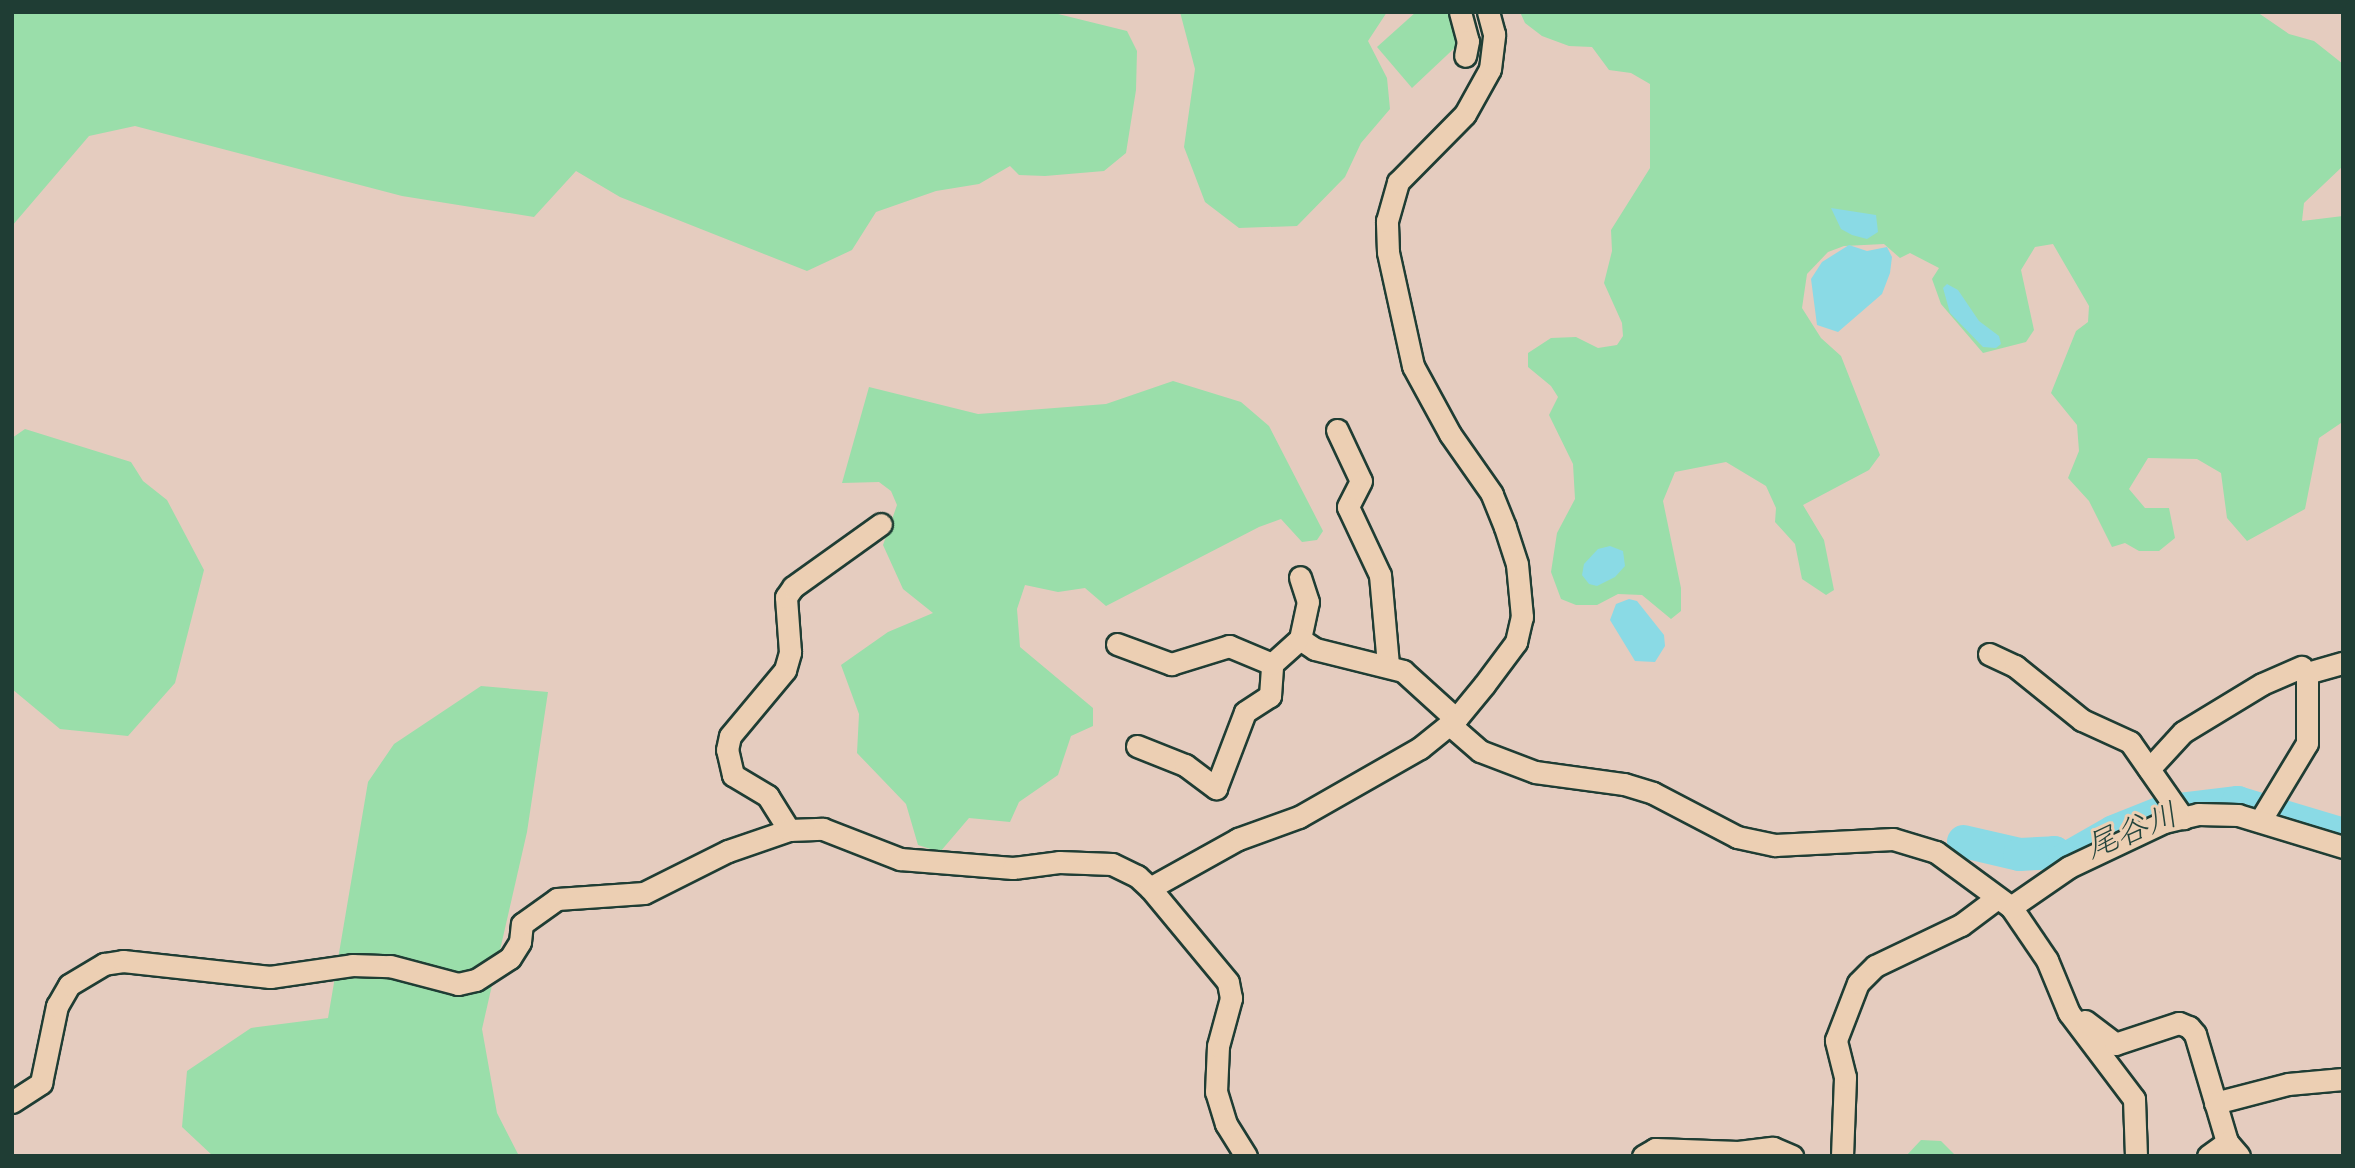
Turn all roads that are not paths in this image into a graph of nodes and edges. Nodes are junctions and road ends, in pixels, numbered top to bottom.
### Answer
1 (1460, 12) edge
2 (1488, 12) edge
3 (1465, 56) dead end
4 (1336, 430) dead end
5 (881, 524) dead end
6 (1300, 577) dead end
7 (1300, 639) junction
8 (1117, 644) dead end
9 (1989, 654) dead end
10 (2343, 663) edge
11 (1272, 664) junction
12 (1388, 665) junction
13 (2301, 667) dead end
14 (1452, 722) junction
15 (1137, 746) dead end
16 (2149, 769) junction
17 (2183, 818) junction
18 (2260, 821) junction
19 (789, 830) junction
20 (2343, 847) edge
21 (1150, 888) junction
22 (2004, 903) junction
23 (2063, 1000) junction
24 (2343, 1079) edge
25 (12, 1102) edge
26 (2215, 1103) junction
27 (2233, 1149) edge
28 (1246, 1156) edge
29 (1643, 1156) edge
30 (1792, 1156) edge
31 (1842, 1156) edge
32 (2136, 1156) edge
33 (2208, 1156) edge

1 - 3 street
2 - 14 street
4 - 12 street
5 - 19 street
6 - 7 street
7 - 11 street
7 - 12 street
8 - 11 street
9 - 16 street
10 - 18 street
11 - 15 street
12 - 14 street
13 - 16 street
14 - 21 street
14 - 22 street
16 - 17 street
17 - 18 street
17 - 22 street
18 - 20 street
19 - 21 street
19 - 25 street
21 - 28 street
22 - 23 street
22 - 31 street
23 - 26 street
23 - 32 street
24 - 26 street
26 - 27 street
27 - 33 street
29 - 30 street

